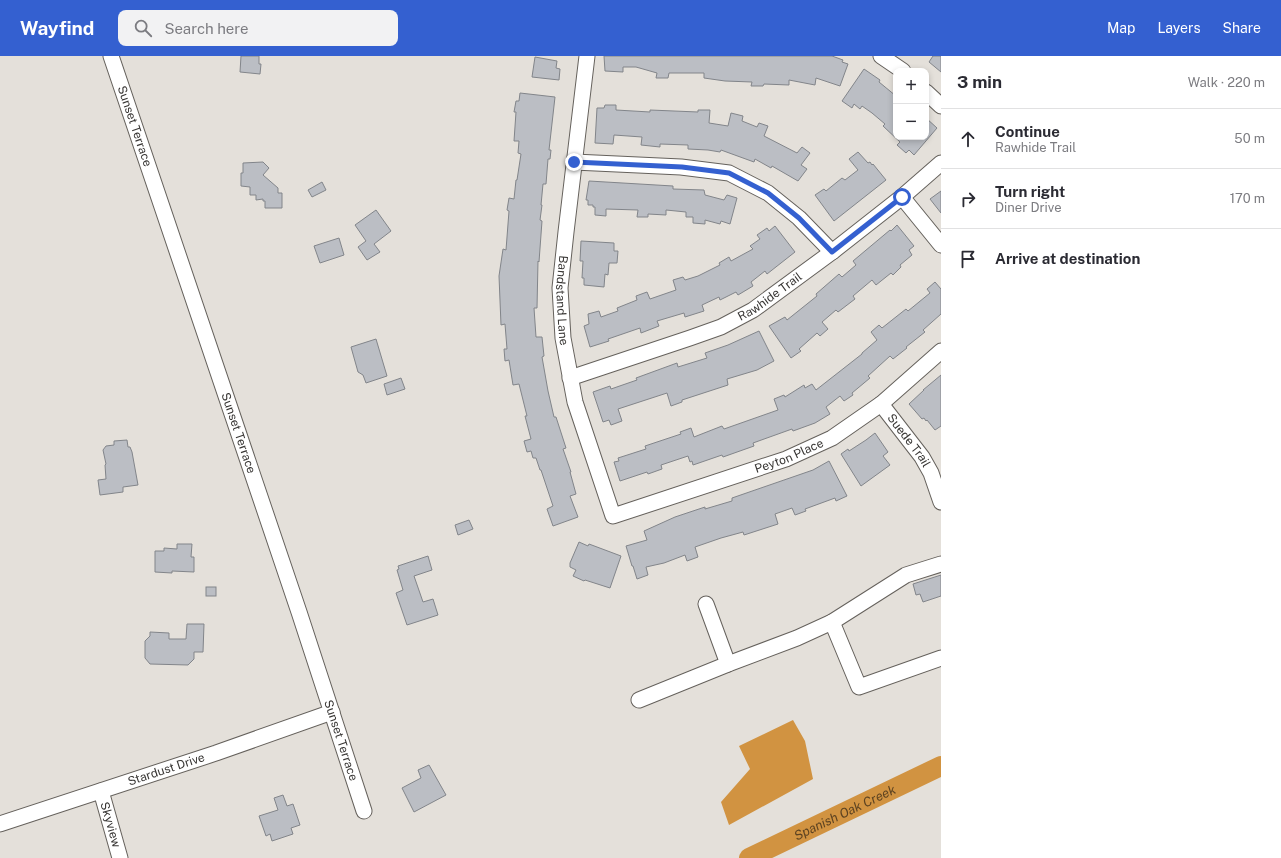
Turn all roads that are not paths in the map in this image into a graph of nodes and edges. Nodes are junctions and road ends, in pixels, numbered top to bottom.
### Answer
1 (111, 56) edge
2 (587, 56) edge
3 (881, 56) edge
4 (899, 68) edge
5 (929, 95) edge
6 (941, 106) edge
7 (574, 162) junction
8 (941, 163) edge
9 (902, 197) junction
10 (941, 245) edge
11 (832, 252) junction
12 (941, 351) edge
13 (570, 378) junction
14 (881, 404) junction
15 (941, 502) edge
16 (613, 516) joint
17 (941, 564) edge
18 (706, 604) dead end
19 (832, 622) junction
20 (941, 658) edge
21 (728, 664) junction
22 (640, 700) dead end
23 (332, 712) junction
24 (101, 791) junction
25 (364, 811) dead end
26 (0, 824) edge
27 (120, 858) edge

1 - 23 street, Sunset Terrace
2 - 7 street, Bandstand Lane
3 - 4 street
5 - 6 street
7 - 11 street
7 - 13 street, Bandstand Lane
8 - 9 street, Rawhide Trail
9 - 10 street
9 - 11 street, Rawhide Trail
11 - 13 street, Rawhide Trail
12 - 14 street, Peyton Place
13 - 16 street, Bandstand Lane
14 - 15 street, Suede Trail
14 - 16 street, Peyton Place
17 - 19 street
18 - 21 street
19 - 20 street
19 - 21 street
21 - 22 street
23 - 24 street, Stardust Drive
23 - 25 street, Sunset Terrace
24 - 26 street, Stardust Drive
24 - 27 street, Skyview

